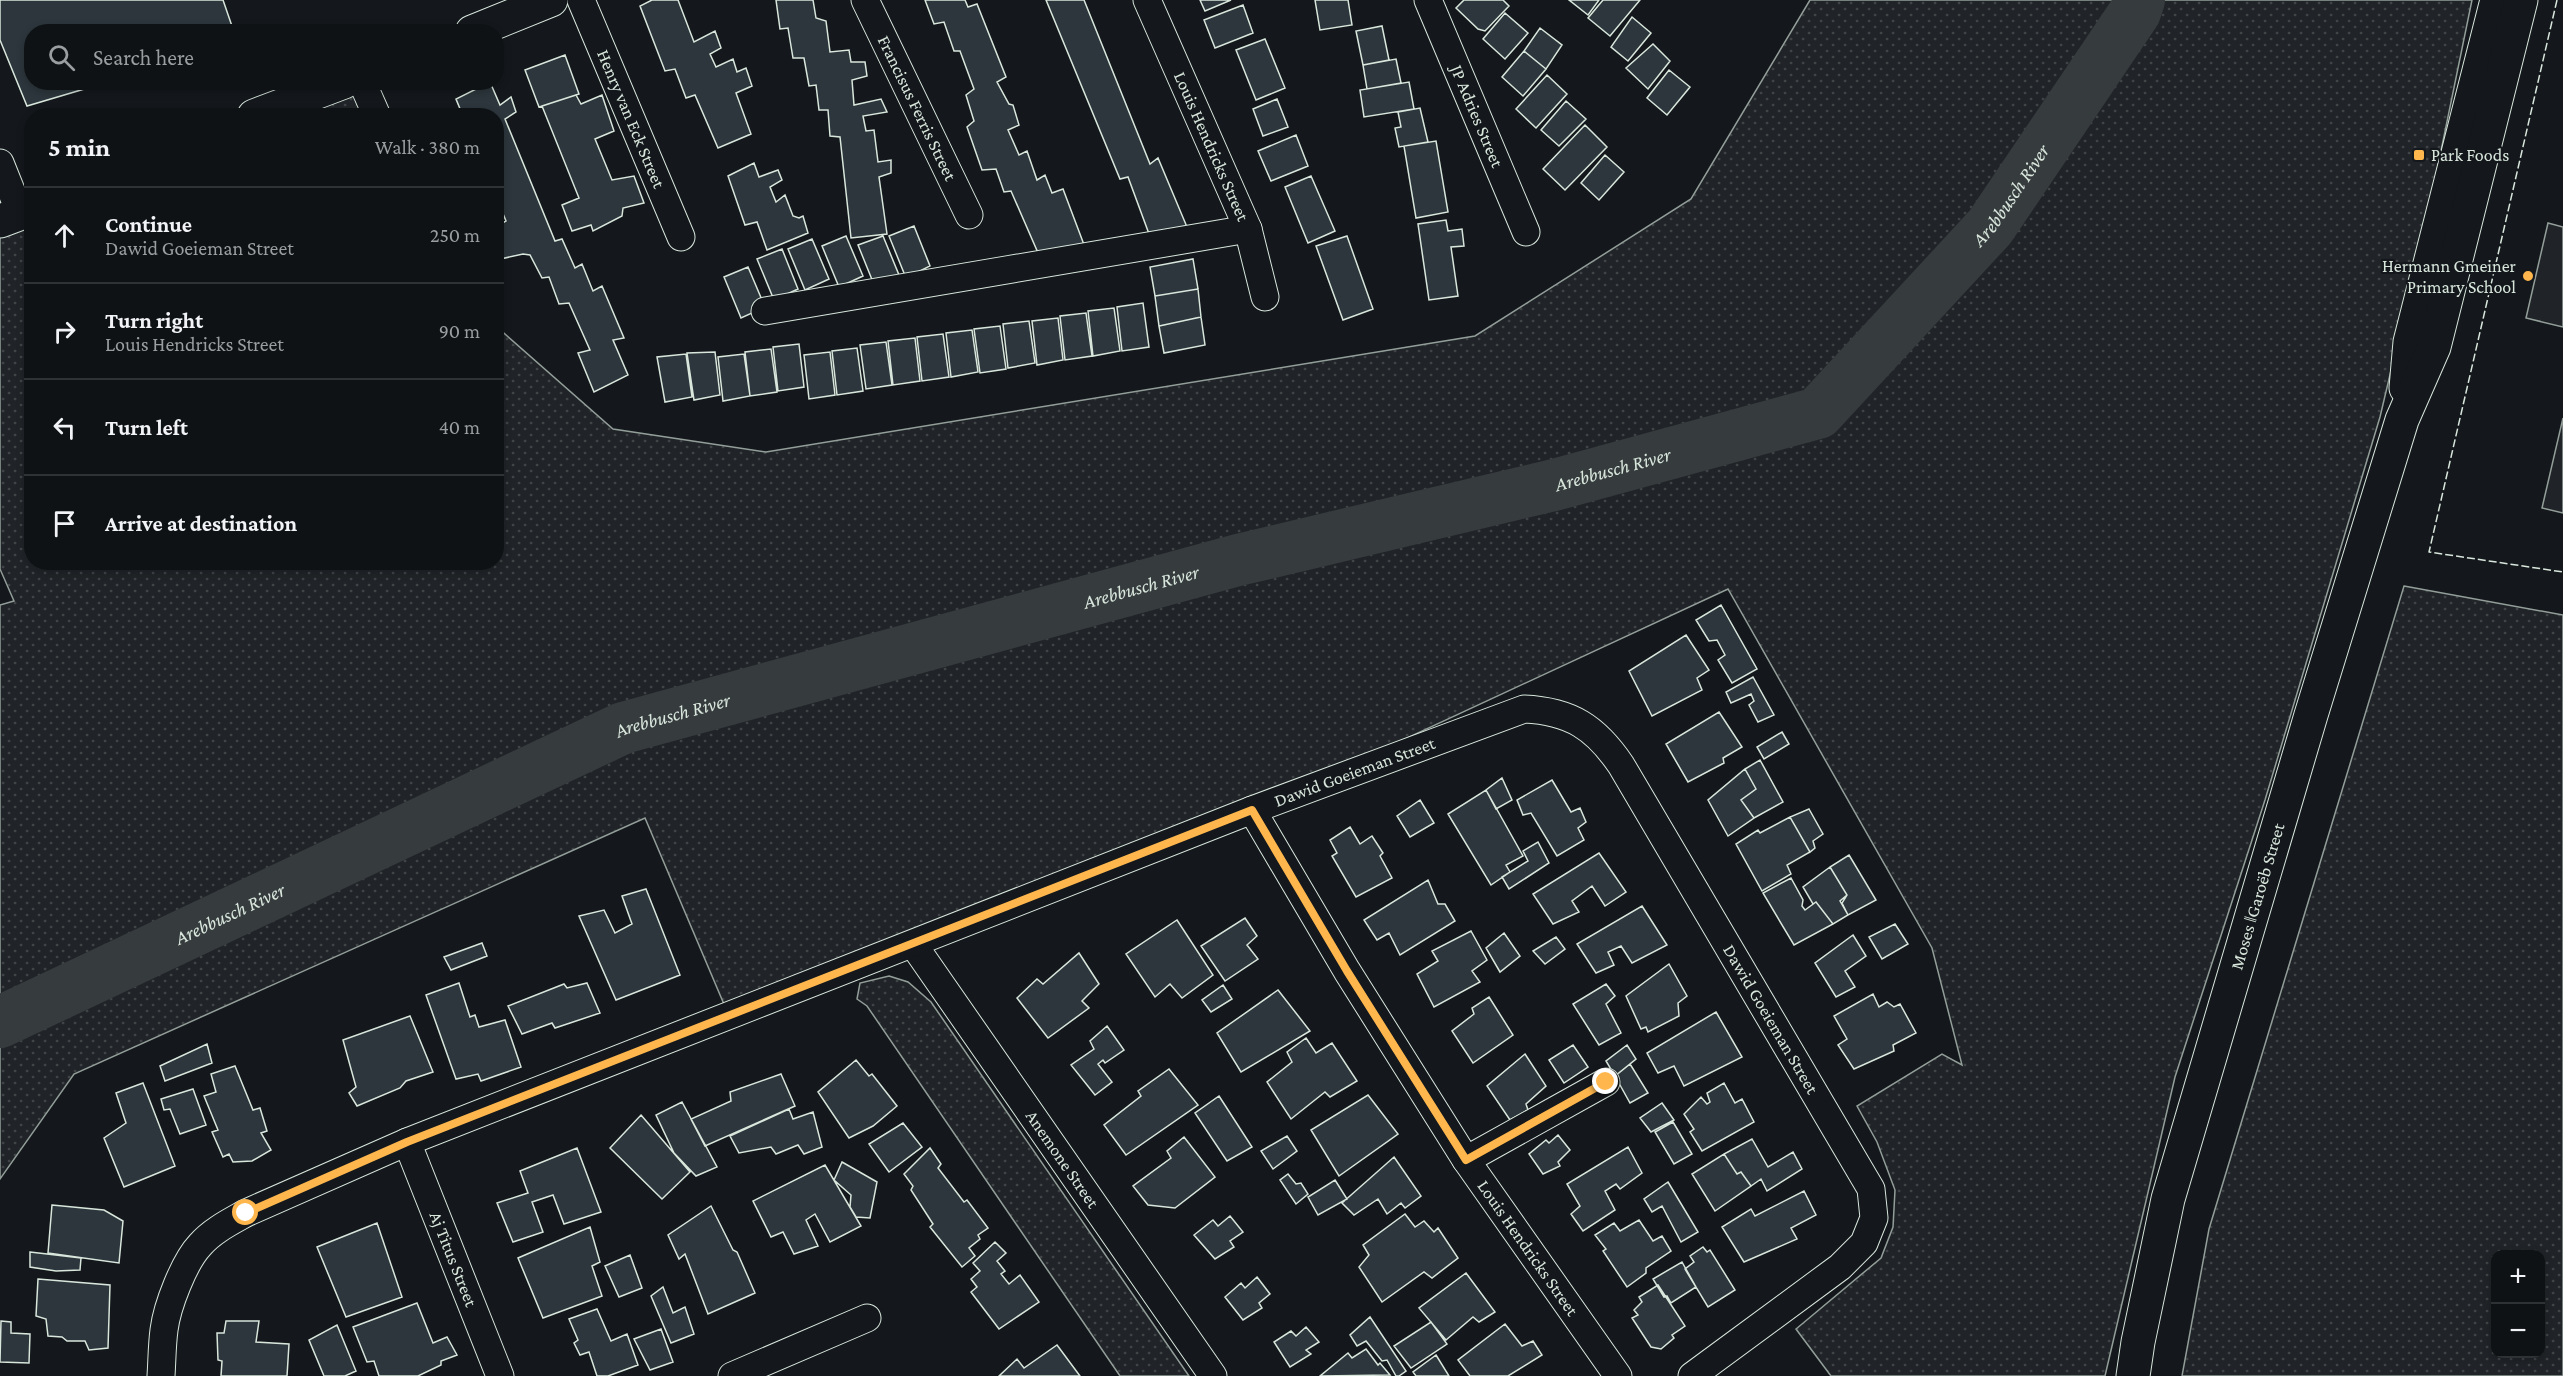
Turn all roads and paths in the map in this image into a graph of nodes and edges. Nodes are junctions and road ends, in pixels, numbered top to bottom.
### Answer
1 (550, 0) edge
2 (581, 0) edge
3 (865, 0) edge
4 (1147, 0) edge
5 (1428, 0) edge
6 (2497, 0) edge
7 (2521, 0) edge
8 (492, 24) edge
9 (323, 90) edge
10 (366, 90) edge
11 (275, 108) edge
12 (373, 108) edge
13 (0, 163) edge
14 (17, 214) edge
15 (969, 215) dead end
16 (1248, 229) junction
17 (1526, 232) dead end
18 (681, 237) dead end
19 (1265, 297) dead end
20 (765, 311) dead end
21 (2402, 420) junction
22 (1252, 810) junction
23 (913, 944) junction
24 (1606, 1082) dead end
25 (407, 1142) junction
26 (1466, 1160) junction
27 (867, 1318) dead end
28 (161, 1376) edge
29 (500, 1376) edge
30 (732, 1376) edge
31 (1213, 1376) edge
32 (1618, 1376) edge
33 (1692, 1376) edge
34 (2133, 1376) edge

1 - 8 main road
2 - 18 street, Henry van Eck Street
3 - 15 street, Francisus Ferris Street
4 - 16 street, Louis Hendricks Street
5 - 17 street, JP Adries Street
6 - 21 main road, Moses ǁGaroëb Street
7 - 21 main road, Moses ǁGaroëb Street
9 - 11 main road
10 - 12 street
13 - 14 street
16 - 19 street, Louis Hendricks Street
16 - 20 street
21 - 34 main road, Moses ǁGaroëb Street
22 - 23 street, Dawid Goeieman Street
22 - 26 street, Louis Hendricks Street
22 - 33 street, Dawid Goeieman Street
23 - 25 street, Dawid Goeieman Street
23 - 31 street, Anemone Street
24 - 26 street
25 - 28 street, Dawid Goeieman Street
25 - 29 street, Aj Titus Street
26 - 32 street, Louis Hendricks Street
27 - 30 street

